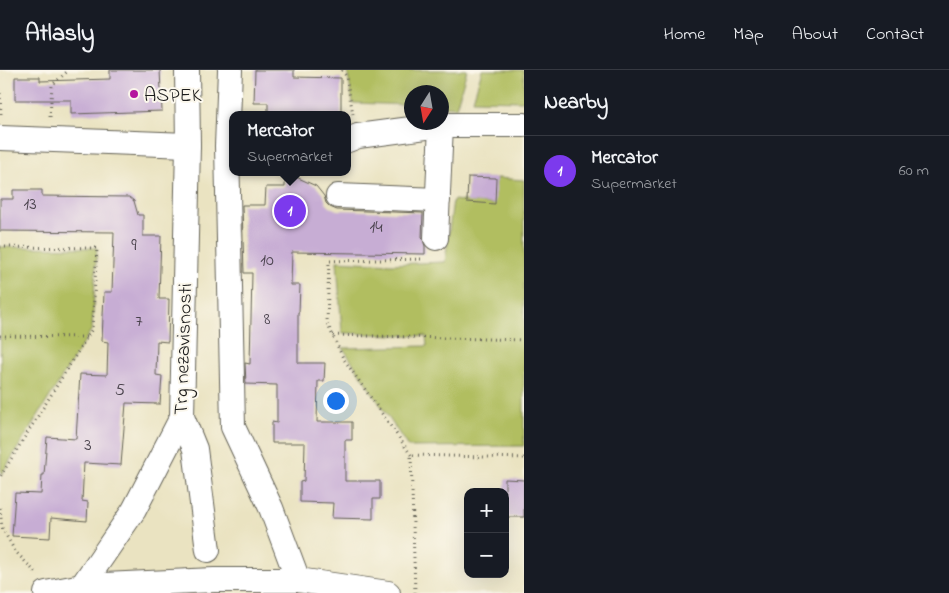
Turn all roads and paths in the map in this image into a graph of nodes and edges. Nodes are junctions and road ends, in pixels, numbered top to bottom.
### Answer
1 (69, 70) edge
2 (187, 70) edge
3 (230, 70) edge
4 (342, 70) edge
5 (230, 111) edge
6 (350, 111) edge
7 (351, 120) edge
8 (449, 125) edge
9 (524, 125) edge
10 (407, 130) edge
11 (441, 130) edge
12 (0, 138) edge
13 (353, 138) edge
14 (49, 140) junction
15 (188, 145) junction
16 (230, 176) edge
17 (338, 196) dead end
18 (438, 200) junction
19 (436, 238) joint
20 (0, 247) edge
21 (333, 335) junction
22 (0, 336) edge
23 (86, 337) junction
24 (524, 340) edge
25 (182, 417) junction
26 (411, 455) junction
27 (524, 458) edge
28 (0, 477) edge
29 (0, 508) edge
30 (208, 550) dead end
31 (298, 580) junction
32 (82, 586) junction
33 (50, 592) edge
34 (388, 593) edge
35 (415, 593) edge

1 - 14 path
2 - 15 street, Trg nezavisnosti
3 - 5 street
4 - 6 path
7 - 13 path
8 - 9 street
10 - 13 street
11 - 18 street
12 - 14 street
14 - 15 street
15 - 25 street, Trg nezavisnosti
16 - 31 street
17 - 18 street
18 - 19 street
19 - 21 path
20 - 23 path
21 - 24 path
21 - 26 path
22 - 23 path
23 - 28 path
25 - 30 street
25 - 32 street, Trg nezavisnosti
26 - 27 path
26 - 35 path
29 - 33 path
31 - 32 street
31 - 34 street
32 - 33 street

